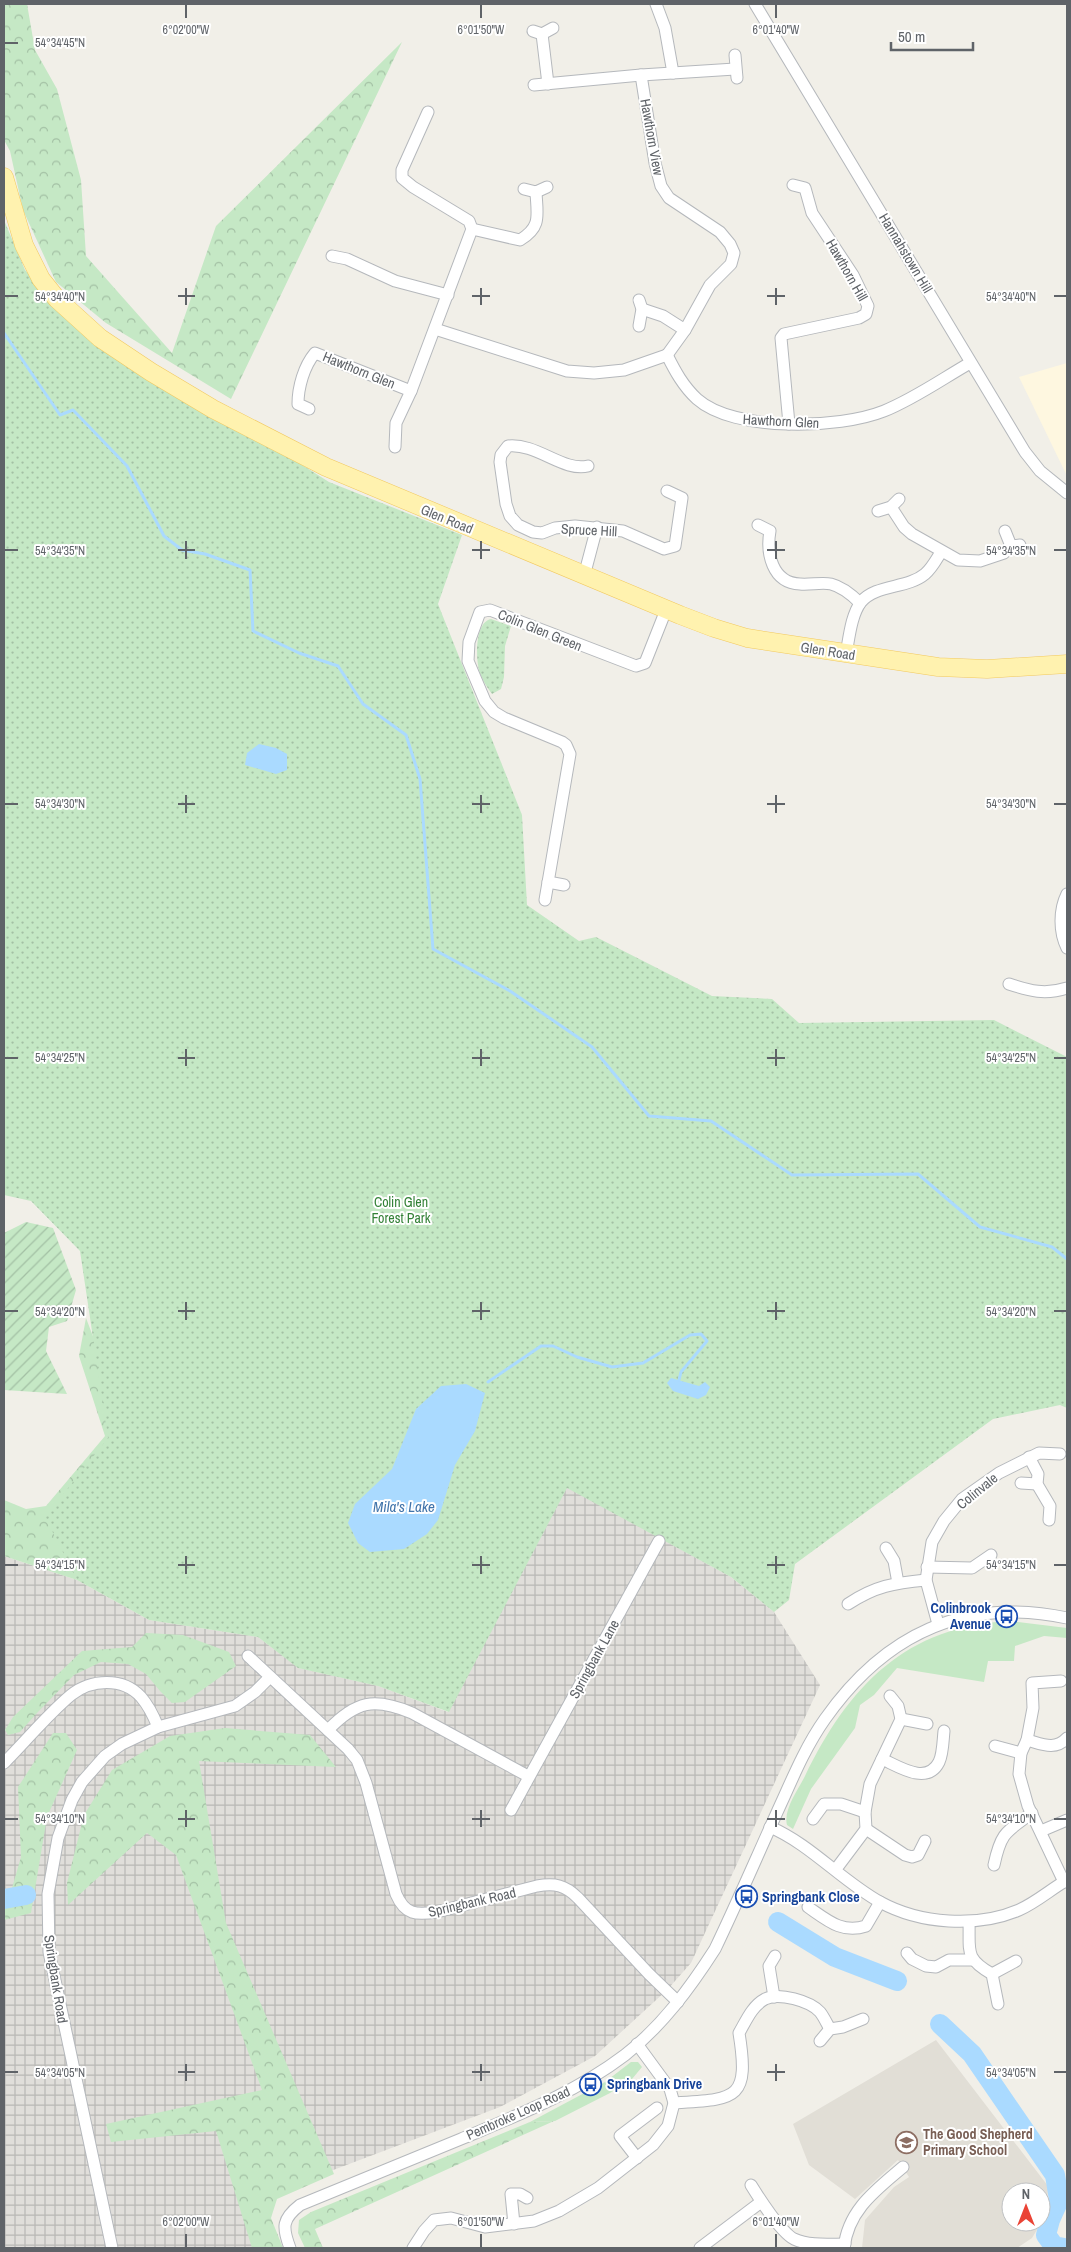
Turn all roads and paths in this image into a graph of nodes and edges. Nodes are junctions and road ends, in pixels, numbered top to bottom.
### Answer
1 (656, 4) edge
2 (755, 4) edge
3 (543, 31) dead end
4 (735, 55) dead end
5 (673, 73) junction
6 (641, 75) junction
7 (548, 84) junction
8 (534, 86) dead end
9 (428, 112) dead end
10 (4, 177) edge
11 (793, 185) dead end
12 (524, 189) dead end
13 (472, 229) junction
14 (332, 256) dead end
15 (448, 295) junction
16 (639, 326) dead end
17 (435, 329) junction
18 (686, 330) junction
19 (667, 355) junction
20 (970, 363) junction
21 (411, 391) junction
22 (309, 409) dead end
23 (789, 424) junction
24 (395, 447) dead end
25 (588, 466) dead end
26 (667, 492) dead end
27 (1067, 493) edge
28 (878, 511) dead end
29 (758, 525) dead end
30 (597, 527) junction
31 (1005, 531) dead end
32 (941, 552) junction
33 (584, 576) junction
34 (860, 603) junction
35 (666, 610) junction
36 (846, 654) junction
37 (1067, 664) edge
38 (548, 882) junction
39 (564, 885) dead end
40 (1067, 894) edge
41 (544, 900) dead end
42 (1067, 948) edge
43 (1009, 984) dead end
44 (1067, 988) edge
45 (1060, 1454) dead end
46 (1029, 1457) junction
47 (1021, 1483) dead end
48 (1037, 1484) junction
49 (1050, 1520) dead end
50 (659, 1541) dead end
51 (886, 1548) dead end
52 (991, 1555) dead end
53 (927, 1567) junction
54 (926, 1580) junction
55 (898, 1583) junction
56 (848, 1604) dead end
57 (1067, 1618) edge
58 (938, 1624) junction
59 (248, 1656) dead end
60 (270, 1677) junction
61 (1061, 1681) dead end
62 (890, 1696) dead end
63 (901, 1719) junction
64 (927, 1724) dead end
65 (158, 1727) junction
66 (328, 1730) junction
67 (944, 1731) dead end
68 (1067, 1738) edge
69 (1027, 1740) junction
70 (995, 1746) dead end
71 (1021, 1752) junction
72 (882, 1758) junction
73 (4, 1763) edge
74 (528, 1776) junction
75 (511, 1810) dead end
76 (865, 1812) junction
77 (1032, 1813) junction
78 (814, 1819) dead end
79 (1067, 1820) edge
80 (770, 1827) junction
81 (866, 1829) junction
82 (1041, 1831) junction
83 (925, 1841) dead end
84 (994, 1865) dead end
85 (836, 1869) junction
86 (1066, 1881) edge
87 (880, 1902) junction
88 (808, 1907) dead end
89 (969, 1922) junction
90 (907, 1953) dead end
91 (775, 1956) dead end
92 (972, 1960) junction
93 (1016, 1961) dead end
94 (992, 1974) junction
95 (774, 1997) junction
96 (678, 2002) junction
97 (998, 2004) dead end
98 (863, 2019) dead end
99 (830, 2029) junction
100 (820, 2041) dead end
101 (637, 2044) junction
102 (674, 2103) junction
103 (657, 2108) dead end
104 (637, 2158) junction
105 (903, 2167) dead end
106 (750, 2185) dead end
107 (527, 2198) dead end
108 (761, 2202) junction
109 (514, 2224) junction
110 (844, 2246) edge
111 (408, 2247) edge
112 (112, 2248) edge
113 (290, 2248) edge
114 (700, 2248) edge

1 - 5 street
2 - 20 street, Hannahstown Hill
3 - 7 street
4 - 5 street
5 - 6 street
6 - 7 street
6 - 18 street, Hawthorn View
7 - 8 street
9 - 13 street
10 - 33 main road, Glen Road
11 - 23 street, Hawthorn Hill
12 - 13 street
13 - 15 street, Hawthorn Glen
14 - 15 street
15 - 17 street, Hawthorn Glen
16 - 18 street
17 - 19 street
17 - 21 street, Hawthorn Glen
18 - 19 street, Hawthorn View
19 - 23 street, Hawthorn Glen
20 - 23 street, Hawthorn Glen
20 - 27 street, Hannahstown Hill
21 - 22 street, Hawthorn Glen
21 - 24 street, Hawthorn Glen
25 - 30 street, Spruce Hill
26 - 30 street, Spruce Hill
28 - 32 street
29 - 34 street
30 - 33 street
31 - 32 street
32 - 34 street
33 - 35 main road, Glen Road
34 - 36 street
35 - 36 main road, Glen Road
35 - 38 street, Colin Glen Green
36 - 37 main road, Glen Road
38 - 39 street
38 - 41 street, Colin Glen Green
40 - 42 street
43 - 44 street
45 - 46 street, Colinvale
46 - 48 street
46 - 53 street, Colinvale
47 - 48 street, Colinvale
48 - 49 street
50 - 74 street, Springbank Lane
51 - 55 street
52 - 53 street
53 - 54 street, Colinvale
54 - 55 street
54 - 58 street, Colinvale
55 - 56 street
57 - 58 street, Pembroke Loop Road
58 - 80 street, Pembroke Loop Road
59 - 60 street, Springbank Road
60 - 65 street, Springbank Road
60 - 66 street, Springbank Road
61 - 69 street
62 - 63 street
63 - 64 street
63 - 72 street
65 - 73 street
65 - 112 street, Springbank Road
66 - 74 street
66 - 96 street, Springbank Road
67 - 72 street
68 - 69 street
69 - 71 street
70 - 71 street
71 - 77 street
72 - 76 street
74 - 75 street, Springbank Lane
76 - 78 street
76 - 81 street
77 - 82 street
77 - 84 street
79 - 82 street
80 - 85 street
80 - 96 street, Pembroke Loop Road
81 - 83 street
81 - 85 street
82 - 86 street
85 - 87 street
86 - 89 street
87 - 88 street
87 - 89 street
89 - 92 street
90 - 92 street
91 - 95 street
92 - 94 street
93 - 94 street
94 - 97 street
95 - 99 street
95 - 102 street
96 - 101 street, Pembroke Loop Road
98 - 99 street
99 - 100 street
101 - 102 street
101 - 113 street, Pembroke Loop Road
102 - 104 street
103 - 104 street
104 - 109 street
105 - 110 street
106 - 108 street
107 - 109 street
108 - 110 street
108 - 114 street
109 - 111 street

